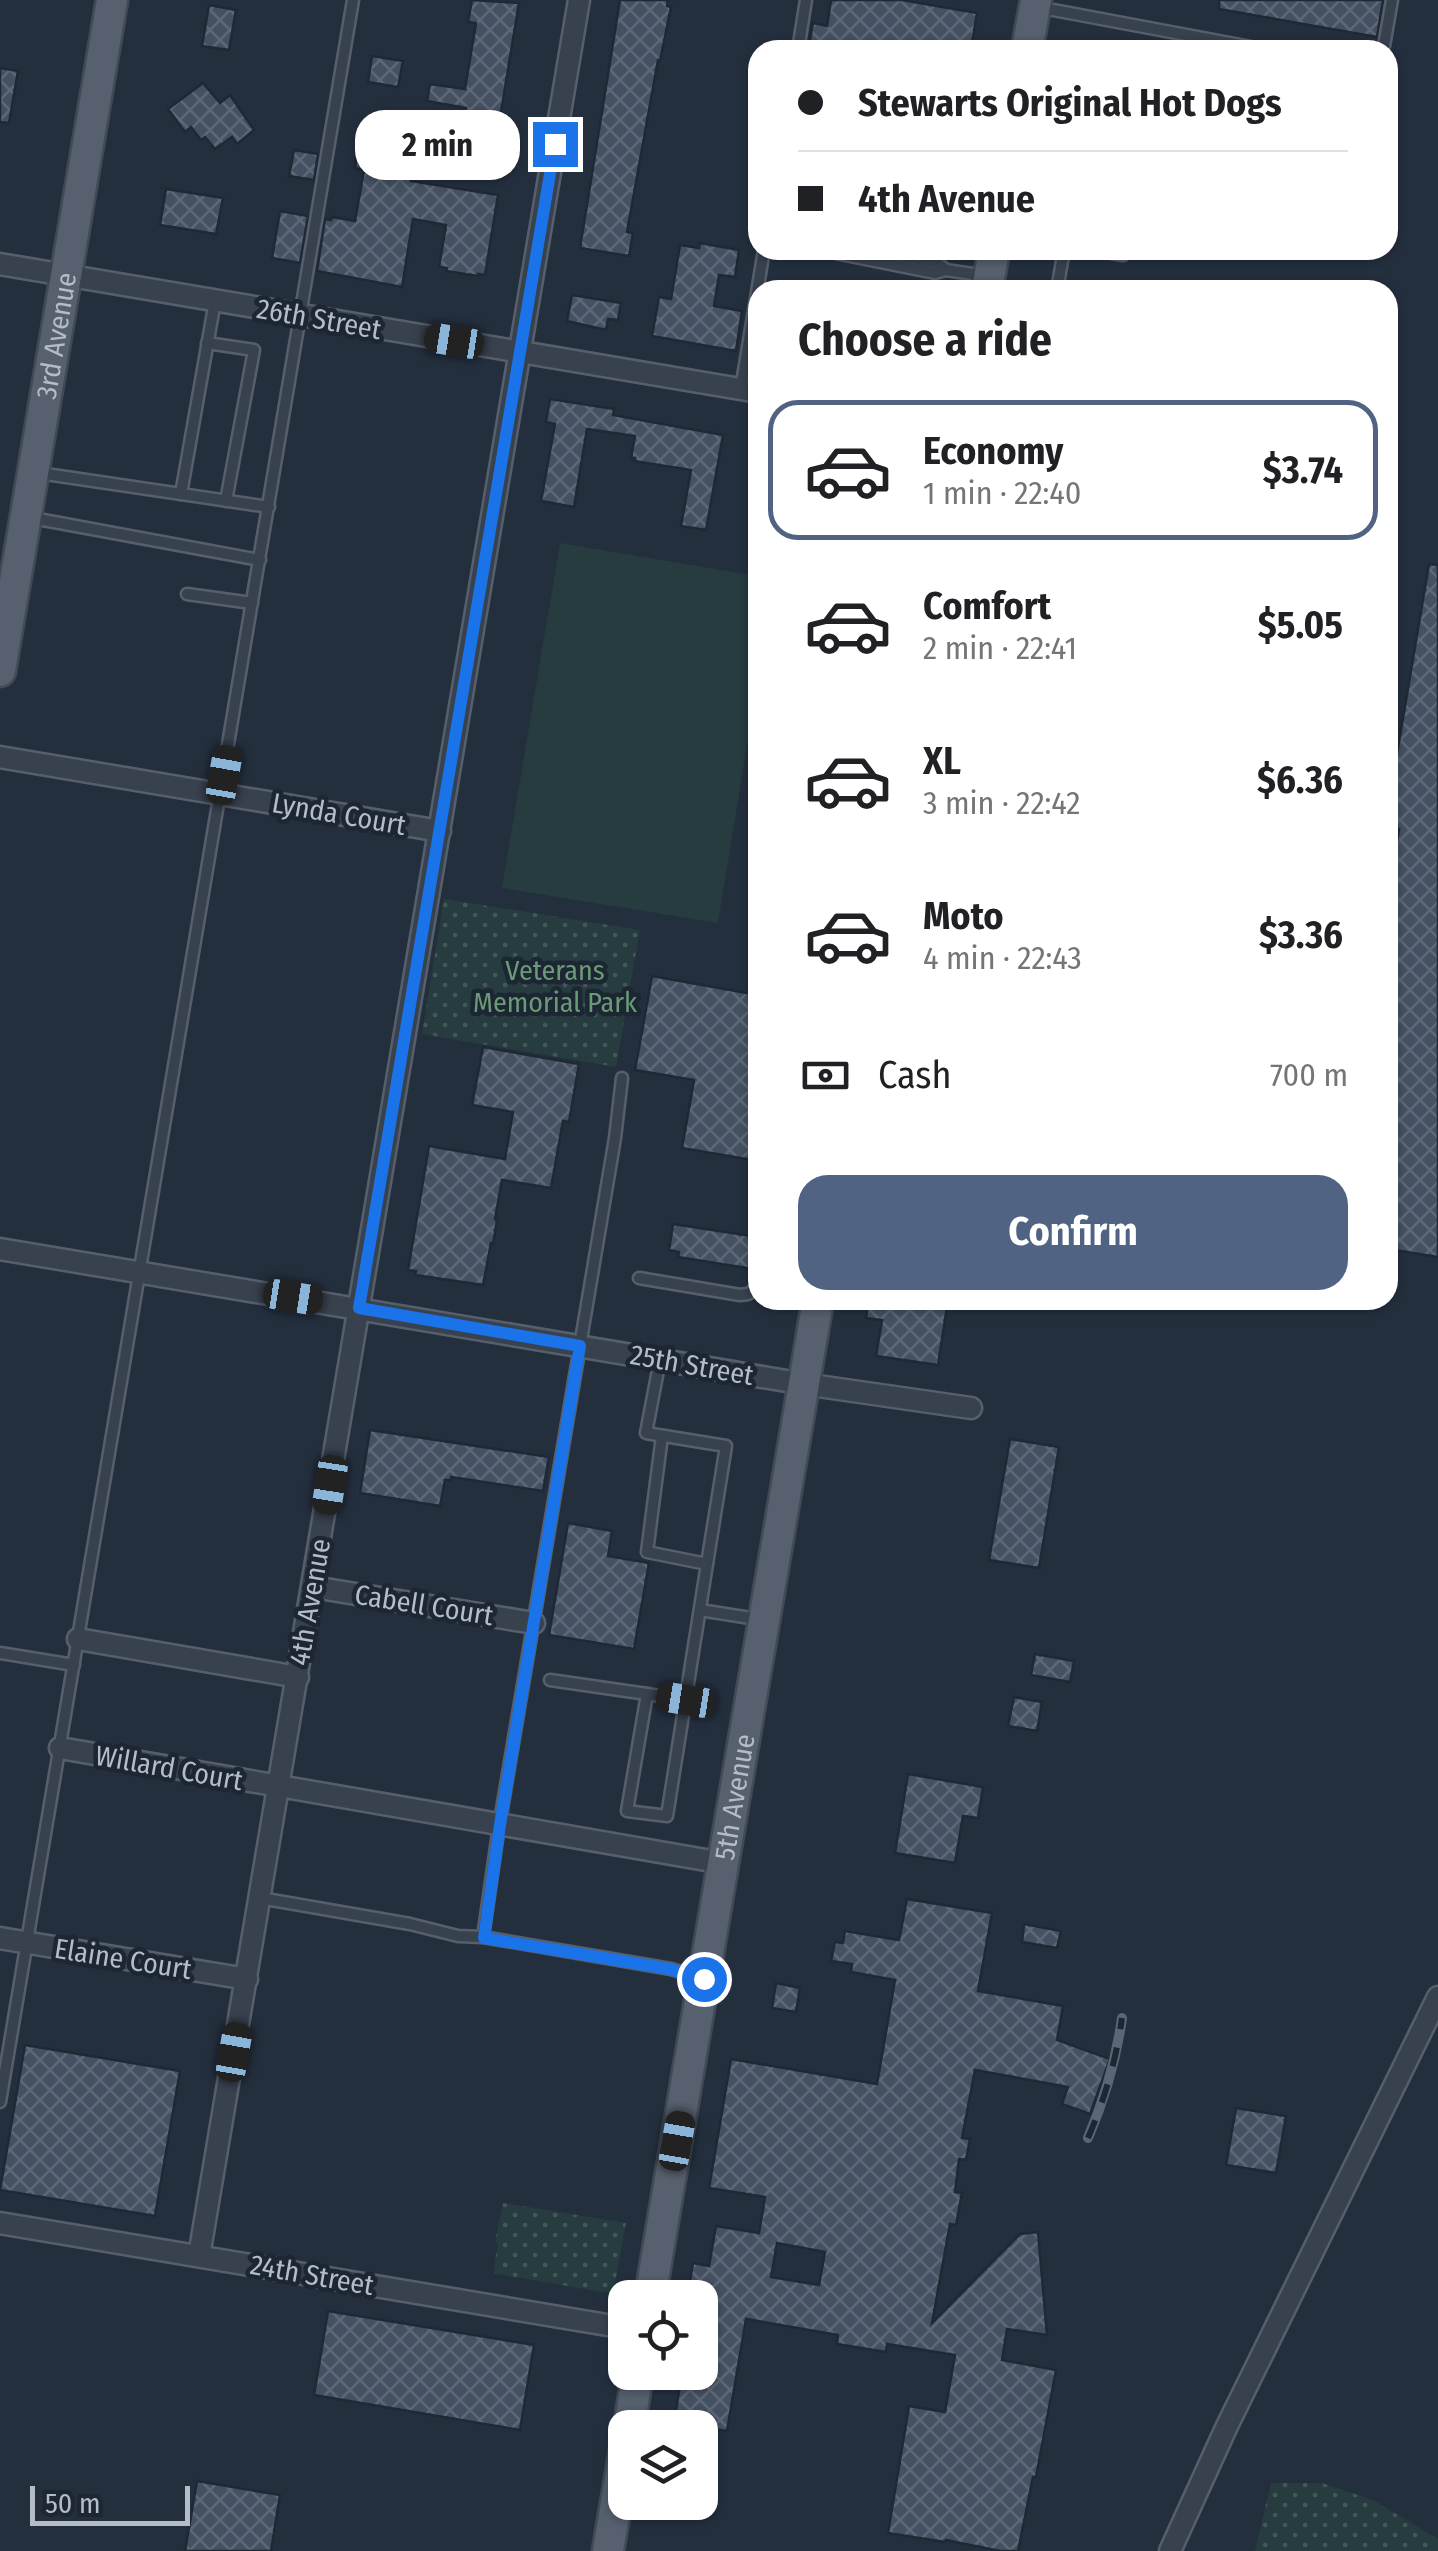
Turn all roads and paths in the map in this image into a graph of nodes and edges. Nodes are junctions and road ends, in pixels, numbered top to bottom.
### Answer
1 (112, 0) edge
2 (353, 0) edge
3 (579, 0) edge
4 (806, 0) edge
5 (1392, 0) edge
6 (1035, 3) edge
7 (800, 40) edge
8 (1029, 40) edge
9 (1218, 40) edge
10 (1384, 40) edge
11 (870, 260) edge
12 (922, 260) edge
13 (0, 264) edge
14 (946, 270) junction
15 (990, 272) edge
16 (66, 274) junction
17 (215, 301) junction
18 (301, 316) junction
19 (206, 343) junction
20 (520, 352) junction
21 (748, 390) edge
22 (33, 472) junction
23 (181, 494) junction
24 (226, 501) junction
25 (269, 507) junction
26 (26, 516) junction
27 (260, 560) junction
28 (186, 594) dead end
29 (252, 604) junction
30 (0, 671) edge
31 (0, 757) edge
32 (221, 794) junction
33 (440, 831) junction
34 (622, 1078) dead end
35 (0, 1249) edge
36 (140, 1273) junction
37 (638, 1278) dead end
38 (748, 1294) edge
39 (359, 1308) junction
40 (816, 1310) edge
41 (580, 1346) junction
42 (660, 1360) junction
43 (804, 1384) junction
44 (970, 1408) dead end
45 (662, 1436) junction
46 (707, 1564) junction
47 (313, 1587) junction
48 (700, 1610) junction
49 (764, 1620) junction
50 (534, 1623) junction
51 (78, 1638) junction
52 (0, 1653) edge
53 (74, 1665) junction
54 (298, 1677) junction
55 (550, 1680) dead end
56 (648, 1694) junction
57 (686, 1700) junction
58 (60, 1748) junction
59 (279, 1787) junction
60 (500, 1825) junction
61 (723, 1863) junction
62 (260, 1898) junction
63 (0, 1938) edge
64 (484, 1938) junction
65 (27, 1943) junction
66 (247, 1979) junction
67 (704, 1979) junction
68 (1438, 1997) edge
69 (0, 2102) edge
70 (0, 2222) edge
71 (199, 2256) junction
72 (653, 2280) edge
73 (608, 2325) edge
74 (613, 2520) edge
75 (608, 2551) edge
76 (1170, 2551) edge

1 - 16 main road, 3rd Avenue
2 - 18 lane
3 - 20 street, 4th Avenue
4 - 7 lane
5 - 10 lane
6 - 8 main road
6 - 9 lane
11 - 14 lane
12 - 14 lane
13 - 16 street, 26th Street
14 - 15 lane
16 - 17 street, 26th Street
16 - 22 main road, 3rd Avenue
17 - 18 street, 26th Street
17 - 19 lane
18 - 20 street, 26th Street
18 - 25 lane
19 - 23 lane
19 - 24 lane
20 - 21 street, 26th Street
20 - 33 street, 4th Avenue
22 - 23 lane
22 - 26 main road, 3rd Avenue
23 - 24 lane
24 - 25 lane
25 - 27 lane
26 - 27 lane
26 - 30 main road, 3rd Avenue
27 - 29 lane
28 - 29 lane
29 - 32 lane
31 - 32 street, Lynda Court
32 - 33 street, Lynda Court
32 - 36 lane
33 - 39 street, 4th Avenue
34 - 41 lane
35 - 36 street, 25th Street
36 - 39 street, 25th Street
36 - 51 lane
37 - 38 lane
39 - 41 street, 25th Street
39 - 47 street, 4th Avenue
40 - 43 main road, 5th Avenue
41 - 42 street, 25th Street
41 - 50 lane
42 - 43 street, 25th Street
42 - 45 lane
43 - 44 street, 25th Street
43 - 49 main road, 5th Avenue
45 - 46 lane
45 - 46 lane
46 - 48 lane
47 - 50 street, Cabell Court
47 - 54 street, 4th Avenue
48 - 49 lane
48 - 57 lane
49 - 61 main road, 5th Avenue
50 - 60 lane
51 - 53 lane
51 - 54 street
52 - 53 lane
53 - 58 lane
54 - 59 street, 4th Avenue
55 - 56 lane
56 - 57 lane
56 - 57 lane
58 - 59 street, Willard Court
58 - 65 lane
59 - 60 street, Willard Court
59 - 62 street, 4th Avenue
60 - 61 street, Willard Court
60 - 64 lane
61 - 67 main road, 5th Avenue
62 - 64 lane
62 - 66 street, 4th Avenue
63 - 65 street, Elaine Court
64 - 67 lane
65 - 66 street, Elaine Court
65 - 69 lane
66 - 71 street, 4th Avenue
67 - 72 main road, 5th Avenue
68 - 76 street
70 - 71 street, 24th Street
71 - 73 street, 24th Street
74 - 75 main road

